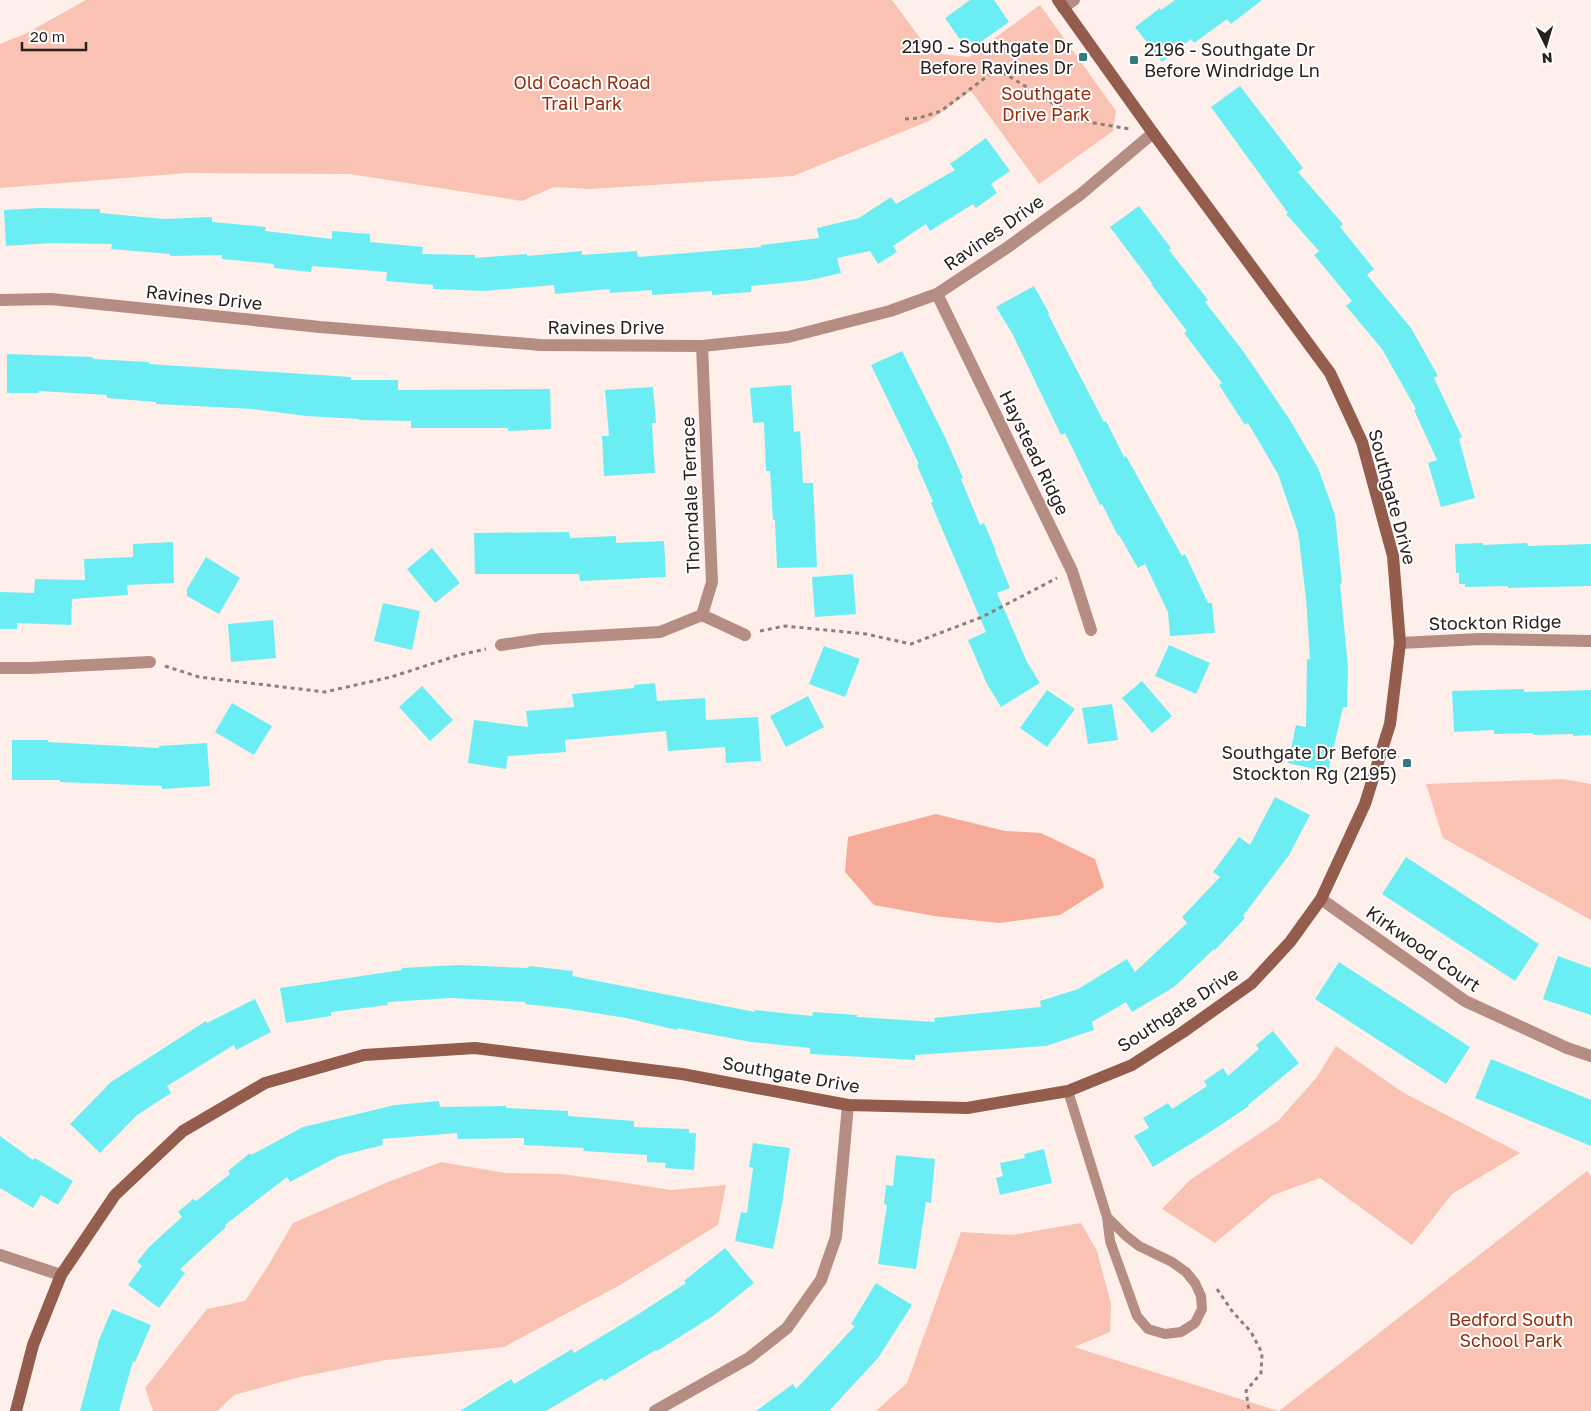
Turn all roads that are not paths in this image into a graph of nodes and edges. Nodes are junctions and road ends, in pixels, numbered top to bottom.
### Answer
1 (1074, 0) edge
2 (1061, 4) edge
3 (1153, 133) junction
4 (937, 294) junction
5 (0, 300) edge
6 (702, 346) junction
7 (702, 615) junction
8 (1091, 630) dead end
9 (745, 634) road end
10 (1591, 640) edge
11 (1400, 643) junction
12 (501, 645) road end
13 (150, 662) road end
14 (0, 668) edge
15 (1321, 899) junction
16 (1591, 1056) edge
17 (1068, 1091) junction
18 (848, 1105) junction
19 (1108, 1217) junction
20 (0, 1255) edge
21 (61, 1275) junction
22 (16, 1411) edge
23 (655, 1411) edge

1 - 2 street
2 - 3 street, Southgate Drive
3 - 4 street, Ravines Drive
3 - 11 street, Southgate Drive
4 - 6 street, Ravines Drive
4 - 8 street, Haystead Ridge
5 - 6 street, Ravines Drive
6 - 7 street, Thorndale Terrace
7 - 9 street
7 - 12 street
10 - 11 street, Stockton Ridge
11 - 15 street, Southgate Drive
13 - 14 street
15 - 16 street, Kirkwood Court
15 - 17 street, Southgate Drive
17 - 18 street, Southgate Drive
17 - 19 lane
18 - 21 street, Southgate Drive
18 - 23 street
19 - 19 lane
20 - 21 street
21 - 22 street, Southgate Drive

